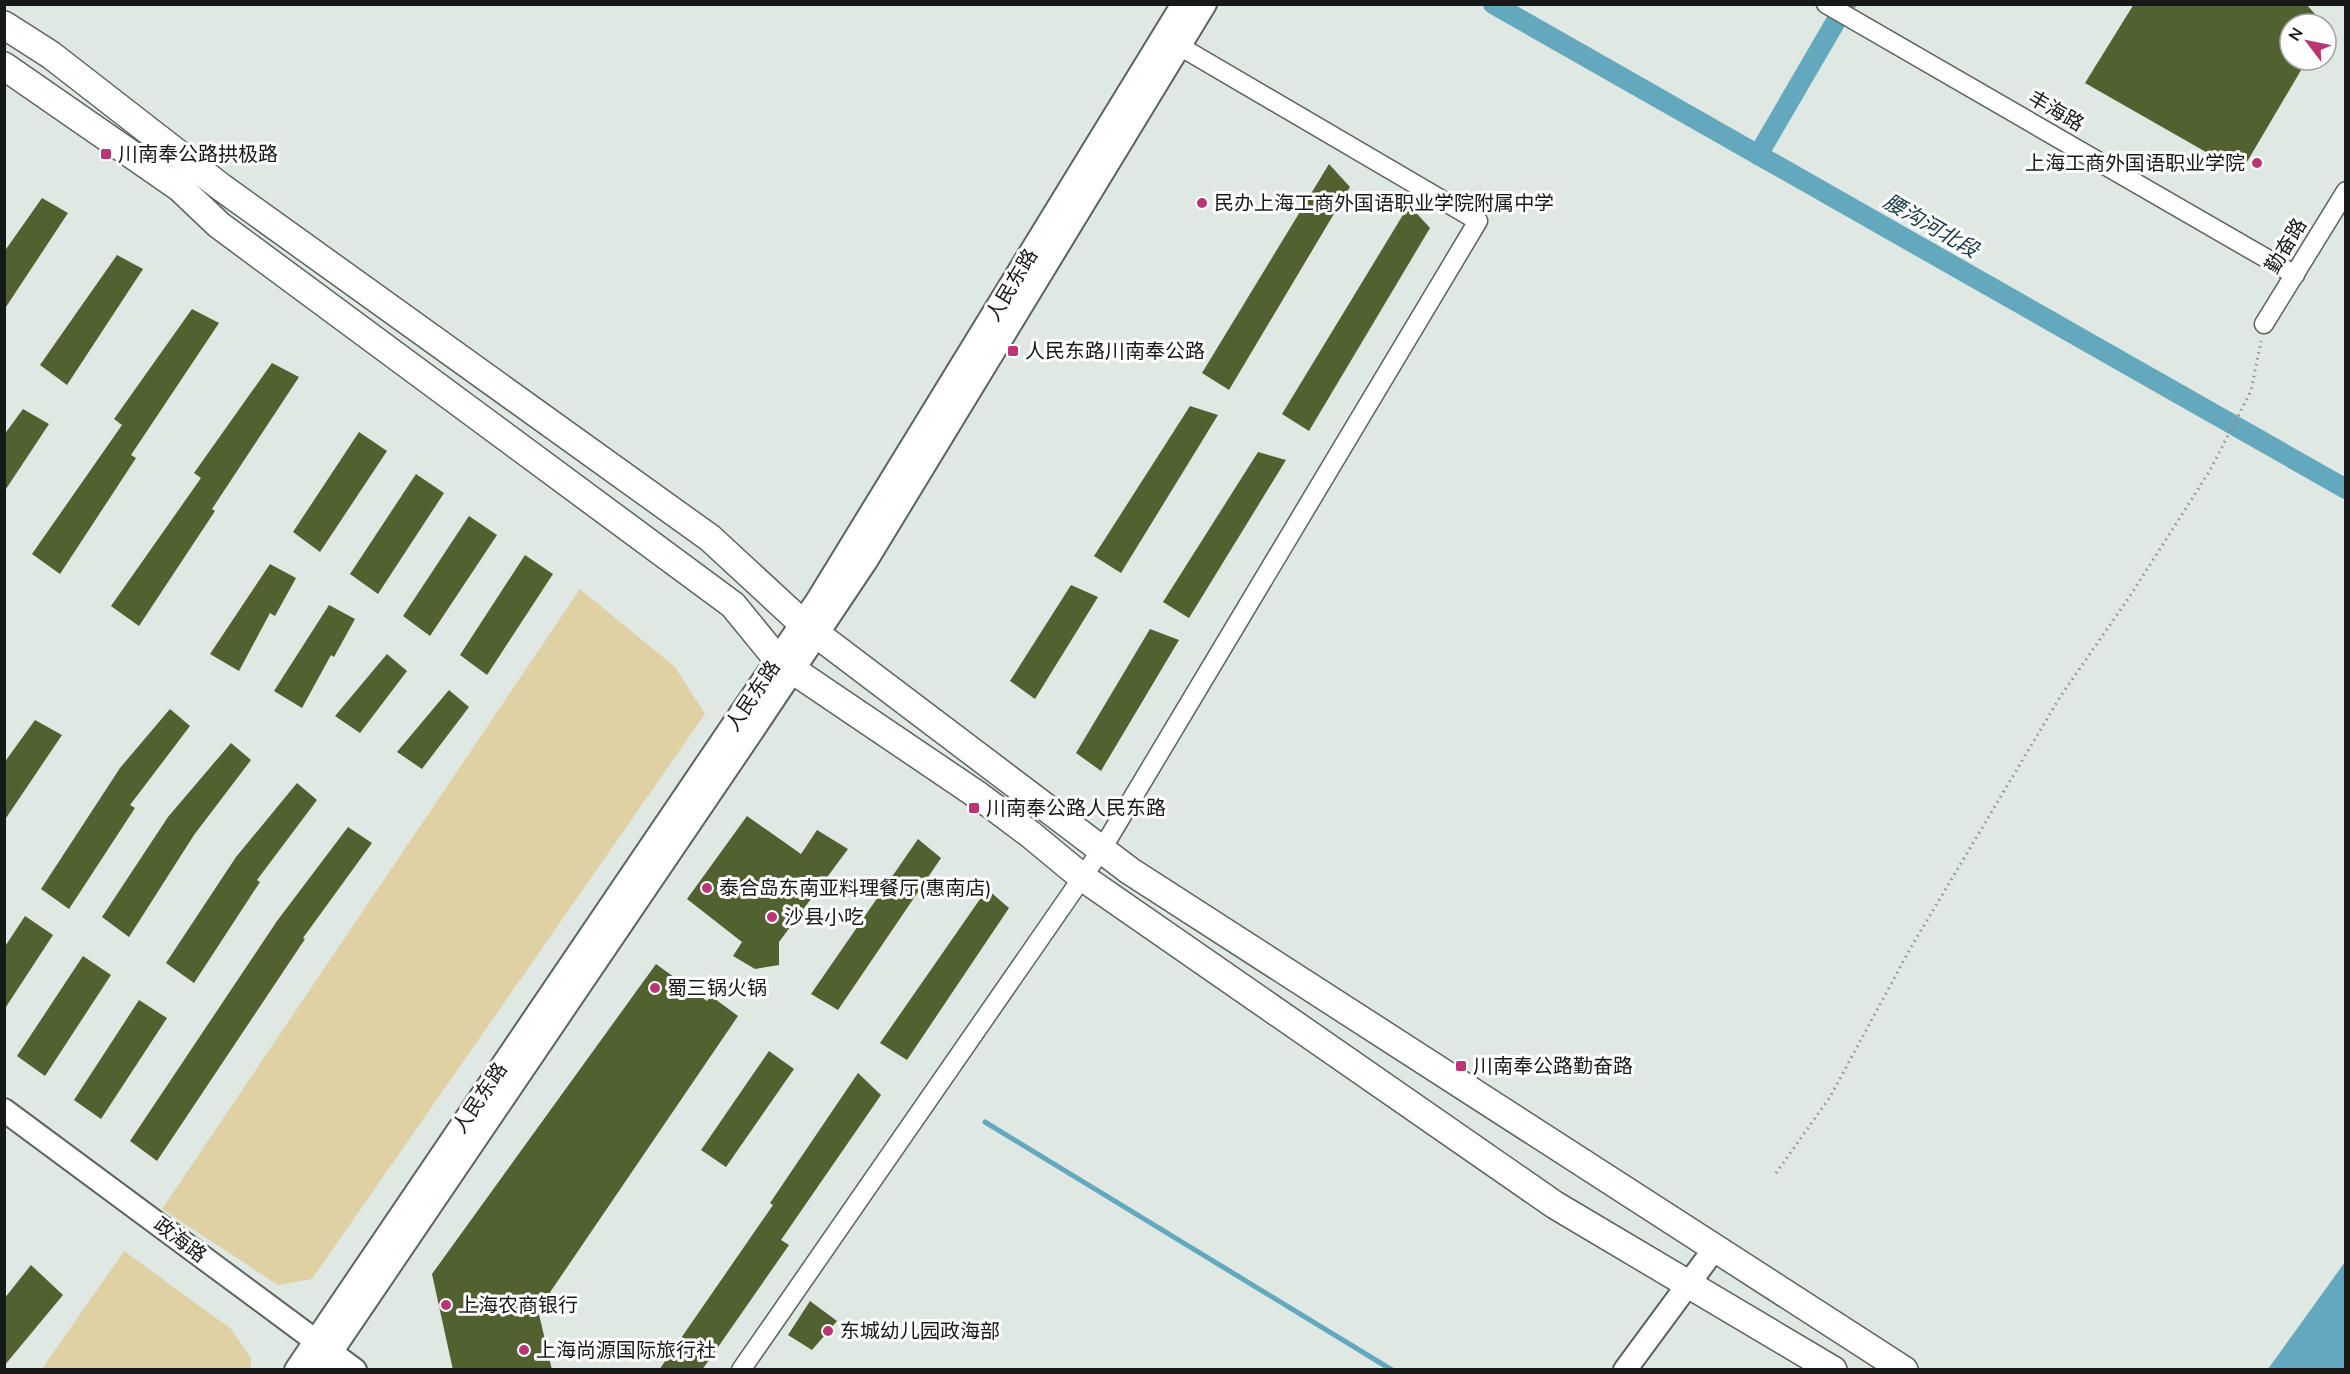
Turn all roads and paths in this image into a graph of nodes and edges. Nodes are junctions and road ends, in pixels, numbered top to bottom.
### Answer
1 (1183, 4) edge
2 (1205, 4) edge
3 (1826, 5) edge
4 (4, 25) edge
5 (1171, 42) junction
6 (4, 66) edge
7 (2346, 191) edge
8 (2295, 275) junction
9 (2264, 324) joint
10 (810, 629) junction
11 (786, 665) junction
12 (1102, 849) junction
13 (1082, 877) junction
14 (4, 1110) edge
15 (1776, 1173) dead end
16 (1715, 1248) junction
17 (1688, 1284) junction
18 (322, 1354) edge
19 (296, 1370) edge
20 (355, 1370) edge
21 (741, 1370) edge
22 (1625, 1370) edge
23 (1833, 1370) edge
24 (1904, 1370) edge

1 - 5 street, 人民东路
2 - 5 street, 人民东路
3 - 8 street, 丰海路
4 - 10 main road
5 - 10 street, 人民东路
5 - 12 street
6 - 11 main road
7 - 8 street, 勤奋路
8 - 9 street, 勤奋路
9 - 15 path
10 - 11 street, 人民东路
10 - 12 main road
11 - 13 main road
11 - 18 street, 人民东路
12 - 13 street
12 - 16 main road
13 - 17 main road
13 - 21 street
14 - 18 street, 政海路
16 - 17 street
16 - 24 main road
17 - 22 street
17 - 23 main road
18 - 19 street, 人民东路
18 - 20 street, 政海路

